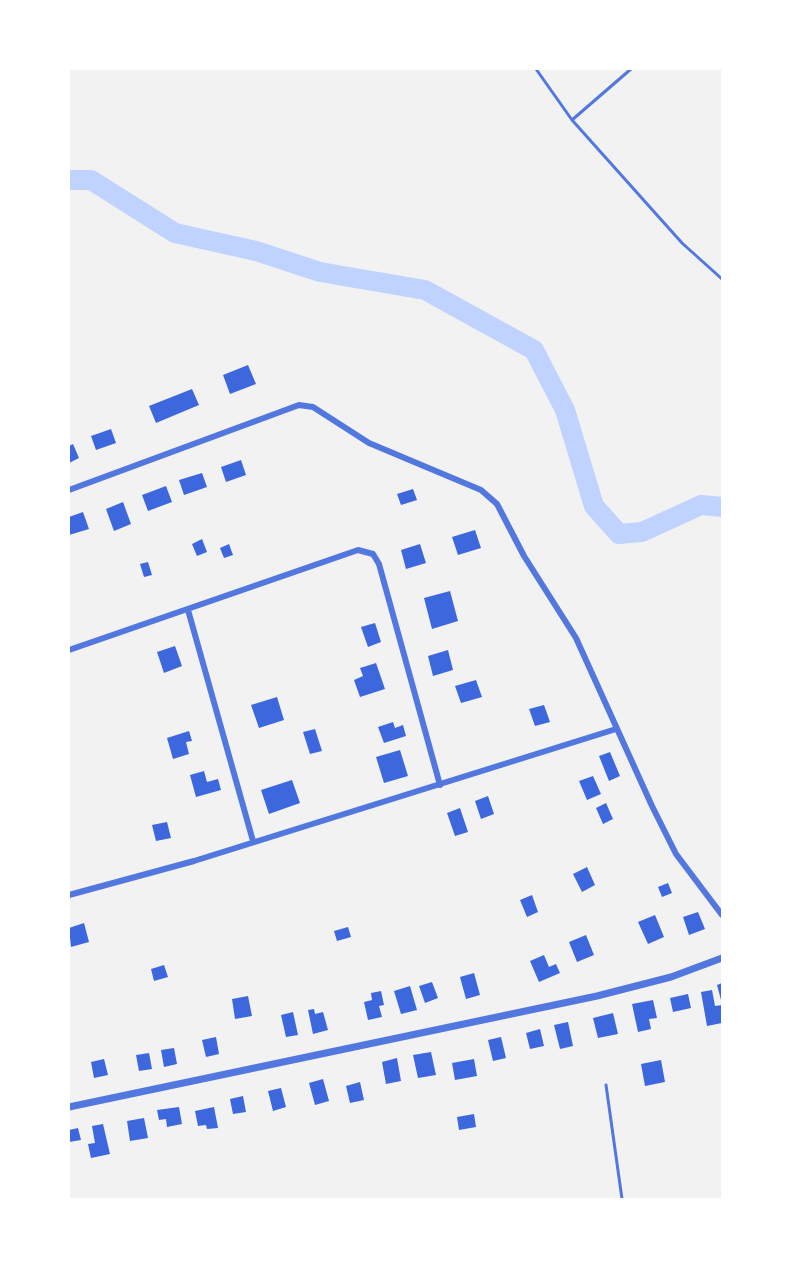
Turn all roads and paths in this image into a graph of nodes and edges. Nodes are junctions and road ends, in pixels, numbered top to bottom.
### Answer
1 (536, 69) edge
2 (631, 69) edge
3 (572, 120) junction
4 (722, 279) edge
5 (69, 490) edge
6 (188, 610) junction
7 (69, 650) edge
8 (616, 729) junction
9 (440, 785) junction
10 (253, 841) junction
11 (69, 895) edge
12 (722, 915) edge
13 (722, 958) edge
14 (606, 1085) dead end
15 (69, 1107) edge
16 (622, 1199) edge

1 - 3 lane
2 - 3 lane
3 - 4 lane
5 - 8 street
6 - 7 street
6 - 9 street
6 - 10 street
8 - 9 street
8 - 12 street
9 - 10 street
10 - 11 street
13 - 15 street
14 - 16 lane

